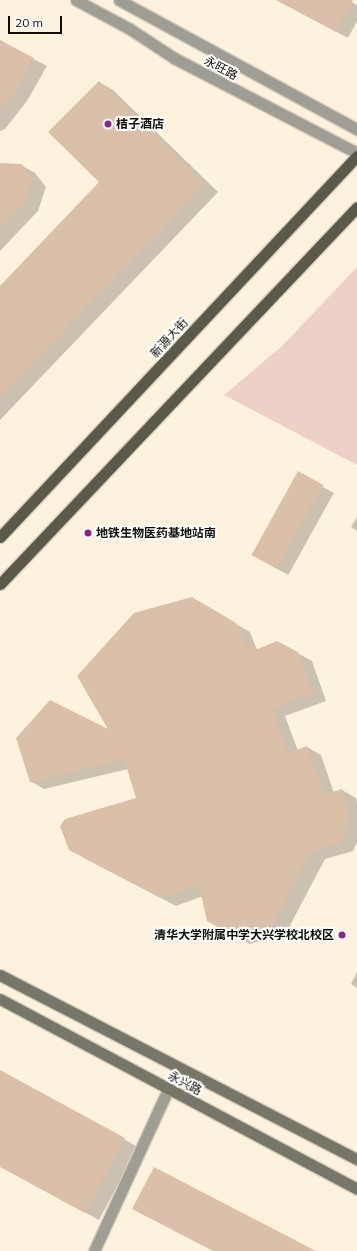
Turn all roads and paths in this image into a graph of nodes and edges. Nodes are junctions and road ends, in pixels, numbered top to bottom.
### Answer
1 (76, 0) edge
2 (119, 0) edge
3 (357, 129) edge
4 (357, 155) edge
5 (357, 207) edge
6 (0, 537) edge
7 (0, 584) edge
8 (0, 975) edge
9 (0, 999) edge
10 (168, 1089) junction
11 (357, 1160) edge
12 (357, 1189) edge
13 (94, 1251) edge

1 - 4 street, 永旺路
2 - 3 street, 永旺路
4 - 6 main road, 新源大街
5 - 7 main road
8 - 11 main road, 永兴路
9 - 10 main road, 永兴路
10 - 12 main road, 永兴路
10 - 13 street

